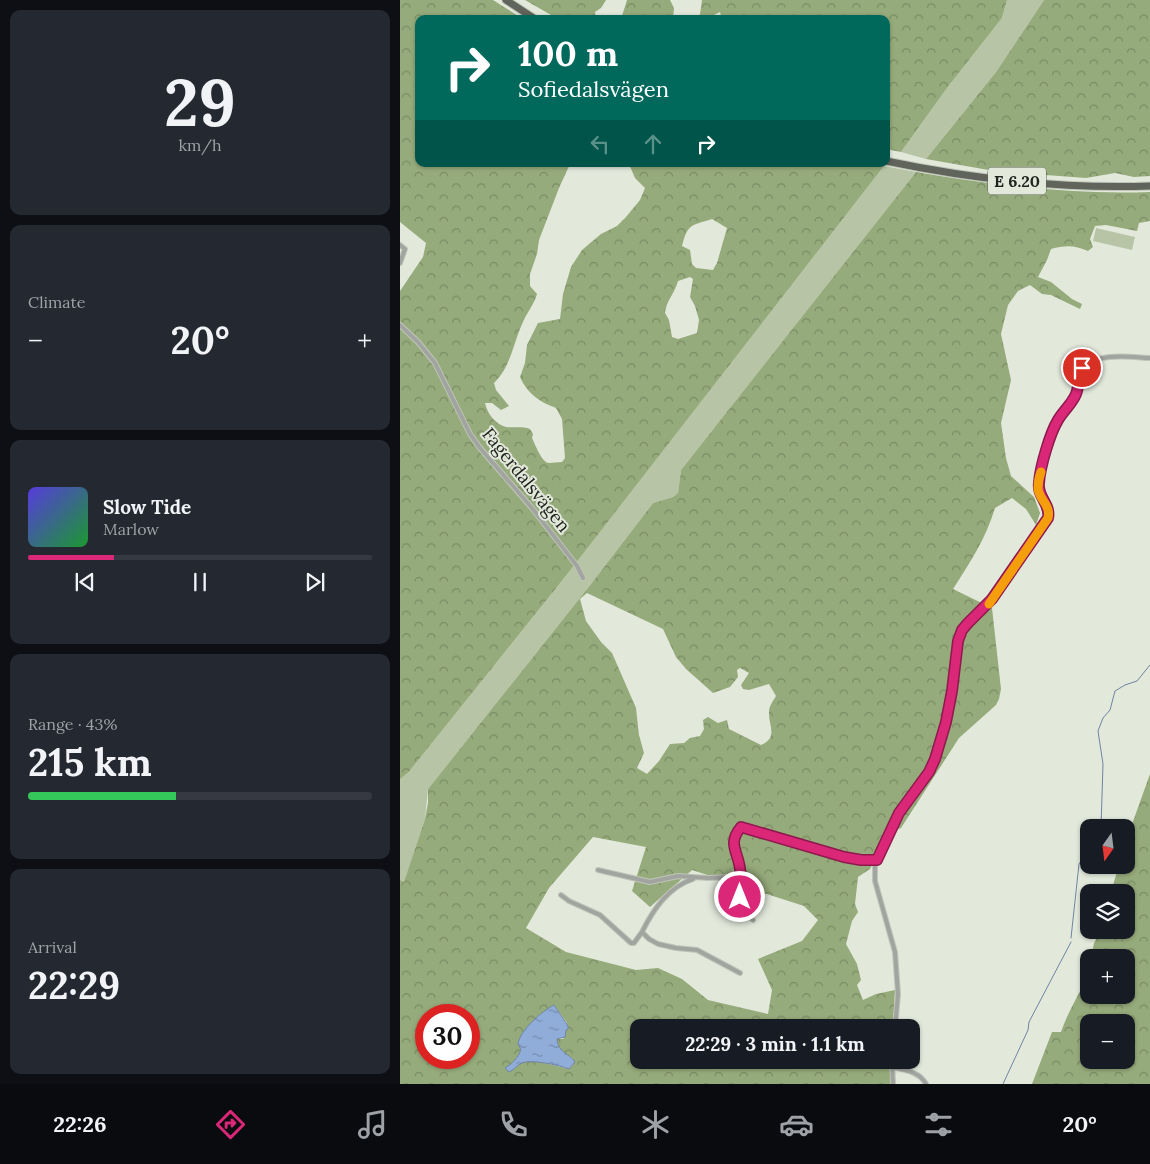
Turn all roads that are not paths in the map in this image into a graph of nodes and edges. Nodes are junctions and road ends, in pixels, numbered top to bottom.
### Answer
1 (506, 0) edge
2 (529, 15) edge
3 (890, 162) edge
4 (1150, 186) edge
5 (400, 244) edge
6 (400, 263) edge
7 (400, 324) edge
8 (1150, 358) edge
9 (583, 578) dead end
10 (877, 860) junction
11 (740, 868) junction
12 (598, 870) dead end
13 (698, 878) junction
14 (561, 895) dead end
15 (753, 920) dead end
16 (642, 932) junction
17 (740, 973) dead end
18 (896, 1019) edge
19 (892, 1069) edge
20 (900, 1069) edge
21 (893, 1084) edge
22 (926, 1084) edge

1 - 2 highway
3 - 4 highway, E 6.20
5 - 6 street
7 - 9 street, Fagerdalsvägen
8 - 10 street
10 - 11 street
10 - 18 street
11 - 13 street
11 - 15 street
12 - 13 street
13 - 16 street
14 - 16 street
16 - 17 street
19 - 21 street
20 - 22 street

